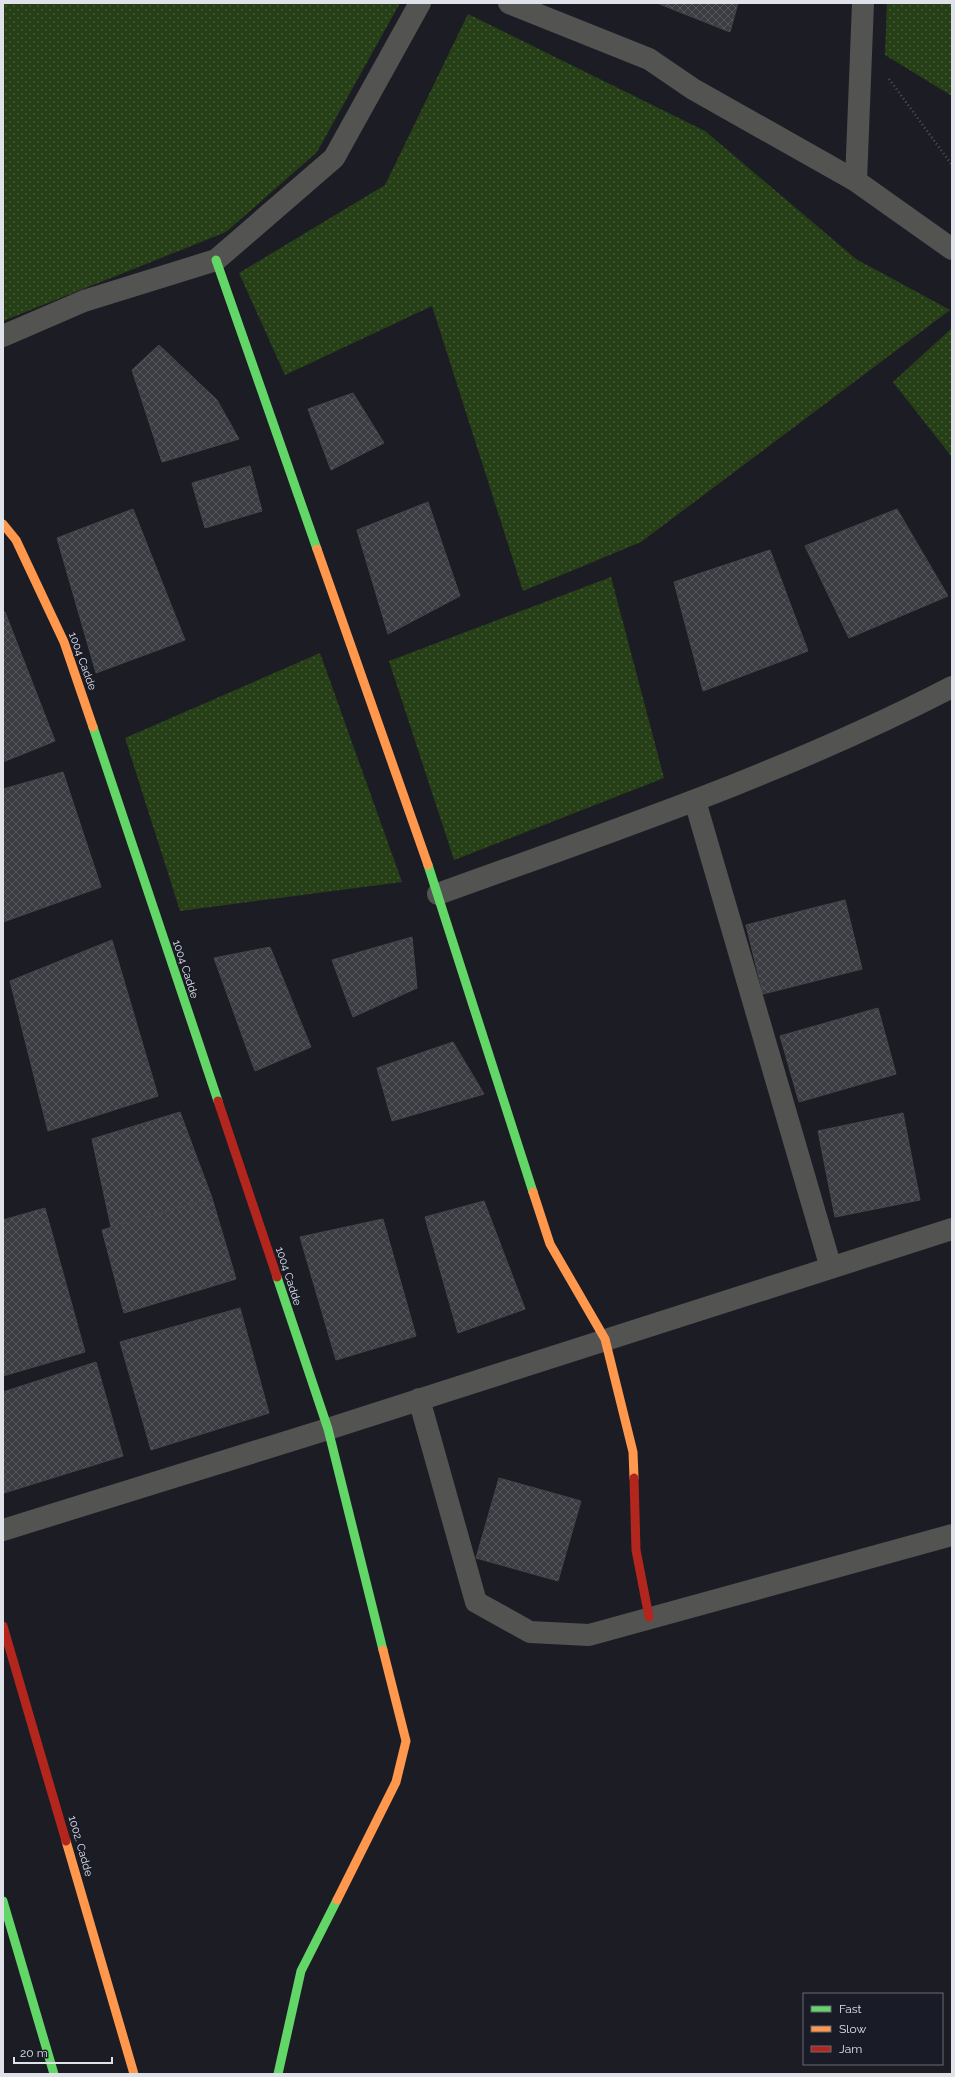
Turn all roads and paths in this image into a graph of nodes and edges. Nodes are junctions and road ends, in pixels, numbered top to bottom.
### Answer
1 (420, 3) edge
2 (509, 3) edge
3 (863, 3) edge
4 (888, 78) dead end
5 (952, 165) edge
6 (856, 181) junction
7 (952, 249) edge
8 (216, 260) junction
9 (3, 336) edge
10 (3, 524) edge
11 (952, 687) edge
12 (695, 801) junction
13 (438, 894) junction
14 (952, 1229) edge
15 (831, 1268) junction
16 (605, 1340) junction
17 (419, 1399) junction
18 (328, 1429) junction
19 (3, 1530) edge
20 (952, 1535) edge
21 (649, 1617) junction
22 (3, 1626) edge
23 (3, 1901) edge
24 (54, 2074) edge
25 (134, 2074) edge
26 (278, 2074) edge

1 - 8 street
2 - 6 street
3 - 6 street
4 - 5 path
6 - 7 street
8 - 9 street
8 - 13 street
10 - 18 street, 1004 Cadde
11 - 12 street
12 - 13 street
12 - 15 street
13 - 16 street
14 - 15 street
15 - 16 street
16 - 17 street
16 - 21 street
17 - 18 street
17 - 21 street
18 - 19 street
18 - 26 street, 1004 Cadde
20 - 21 street
22 - 25 street, 1002. Cadde
23 - 24 street

